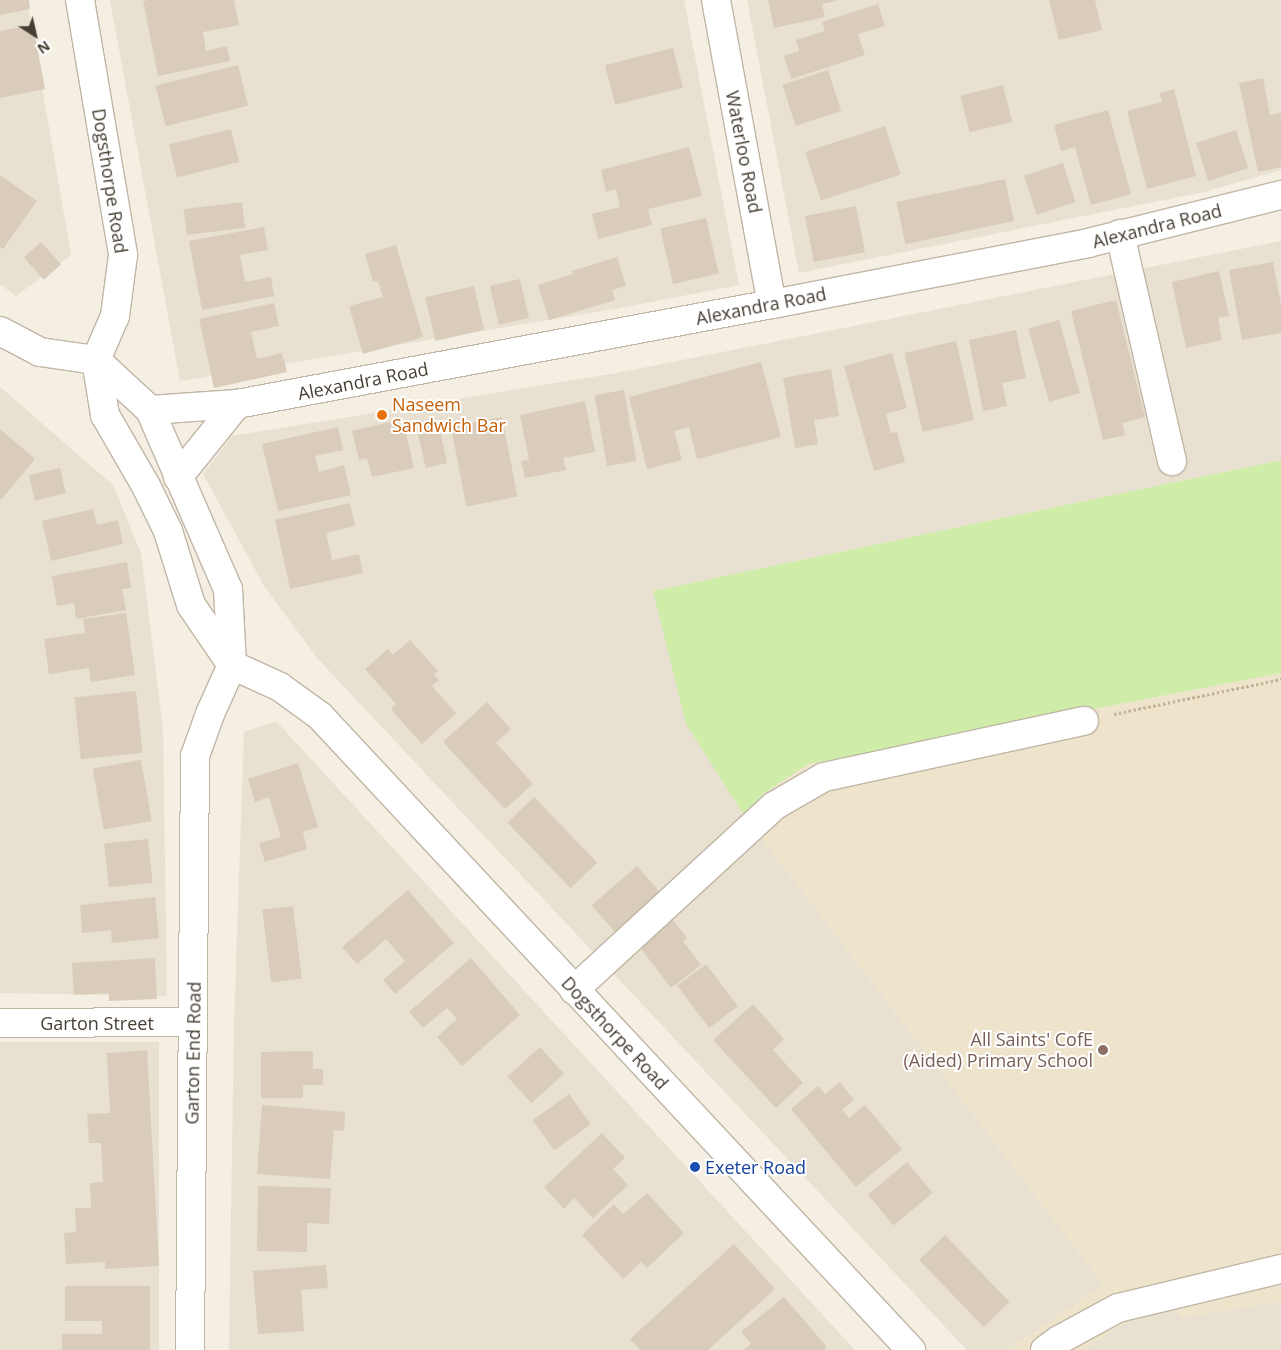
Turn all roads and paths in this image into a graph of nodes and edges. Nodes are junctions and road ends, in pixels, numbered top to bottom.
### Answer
1 (80, 0) edge
2 (716, 0) edge
3 (1281, 195) edge
4 (1120, 234) junction
5 (772, 304) junction
6 (0, 331) edge
7 (96, 360) junction
8 (238, 404) junction
9 (150, 410) junction
10 (1172, 461) dead end
11 (178, 478) junction
12 (232, 665) junction
13 (1281, 679) edge
14 (1084, 721) joint
15 (574, 990) junction
16 (194, 1022) junction
17 (0, 1023) edge
18 (1281, 1269) edge
19 (190, 1350) edge
20 (911, 1350) edge
21 (1045, 1350) edge

1 - 7 street, Dogsthorpe Road
2 - 5 street, Waterloo Road
3 - 4 street, Alexandra Road
4 - 5 street, Alexandra Road
4 - 10 street
5 - 8 street, Alexandra Road
6 - 7 street
7 - 9 street
7 - 12 street
8 - 9 street, Alexandra Road
8 - 11 street
9 - 11 street
11 - 12 street
12 - 15 street, Dogsthorpe Road
12 - 16 street, Garton End Road
13 - 14 path
14 - 15 street
15 - 20 street, Dogsthorpe Road
16 - 17 street, Garton Street
16 - 19 street, Garton End Road
18 - 21 street

